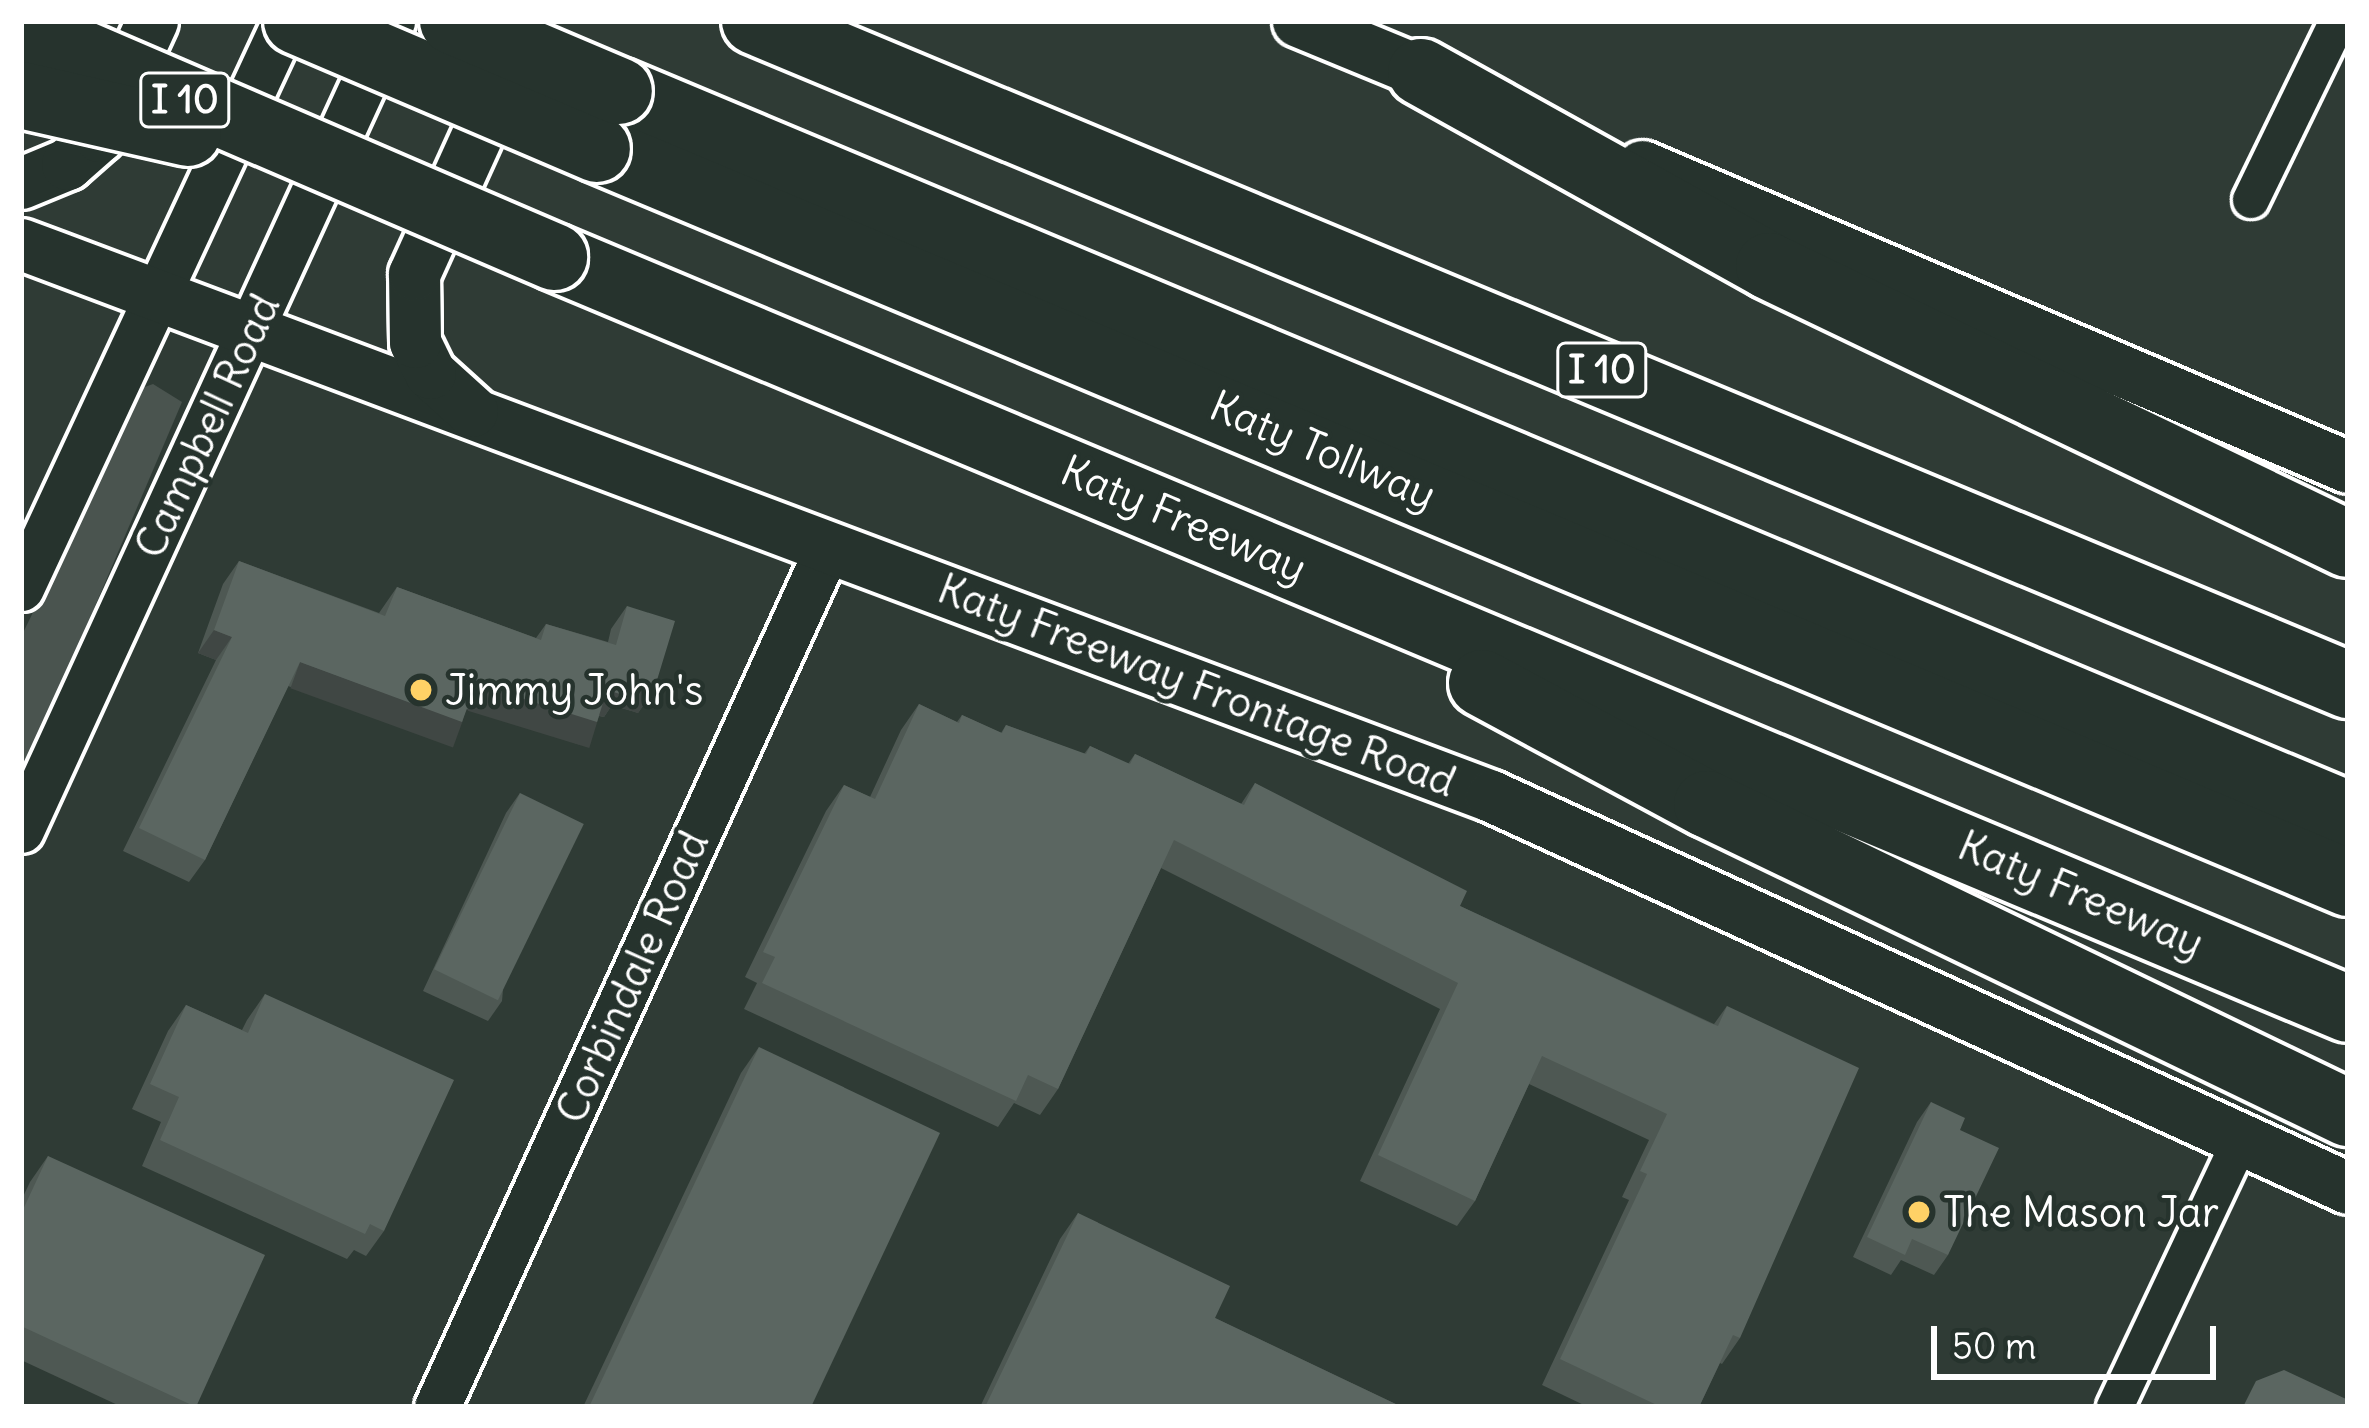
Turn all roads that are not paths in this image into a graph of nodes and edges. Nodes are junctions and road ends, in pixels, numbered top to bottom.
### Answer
1 (152, 21) edge
2 (285, 21) edge
3 (297, 21) edge
4 (392, 21) edge
5 (453, 21) edge
6 (529, 21) edge
7 (755, 21) edge
8 (1298, 21) edge
9 (2338, 21) edge
10 (24, 29) edge
11 (1421, 72) junction
12 (21, 95) edge
13 (608, 120) junction
14 (344, 169) junction
15 (21, 183) edge
16 (2252, 200) dead end
17 (21, 244) edge
18 (154, 298) junction
19 (249, 334) junction
20 (480, 419) junction
21 (2348, 467) edge
22 (1146, 503) junction
23 (2348, 544) edge
24 (828, 547) junction
25 (21, 588) edge
26 (2348, 686) edge
27 (2348, 815) edge
28 (21, 830) edge
29 (2348, 883) edge
30 (2348, 1009) edge
31 (2348, 1113) edge
32 (2243, 1135) junction
33 (2348, 1188) edge
34 (437, 1407) edge
35 (2115, 1407) edge

1 - 15 main road
2 - 18 street
3 - 13 highway, Katy Tollway, bridge
4 - 19 street, Campbell Road
5 - 13 highway, Katy Tollway, bridge
6 - 20 main road
7 - 26 highway, I 10
8 - 11 main road
9 - 16 street
10 - 14 highway, Katy Freeway / I 10, bridge
11 - 21 main road
11 - 23 highway
12 - 14 highway, bridge
13 - 27 highway, Katy Tollway
13 - 29 highway, Katy Tollway
14 - 22 highway, Katy Freeway / I 10, bridge
17 - 18 main road, Katy Freeway Frontage Road
18 - 19 main road, Katy Freeway Frontage Road
18 - 25 street
19 - 20 main road, Katy Freeway Frontage Road
19 - 28 street, Campbell Road
20 - 24 main road, Katy Freeway Frontage Road
22 - 30 highway, Katy Freeway / I 10
22 - 31 highway
24 - 32 main road, Katy Freeway Frontage Road
24 - 34 street, Corbindale Road
32 - 33 main road, Katy Freeway Frontage Road
32 - 35 street

